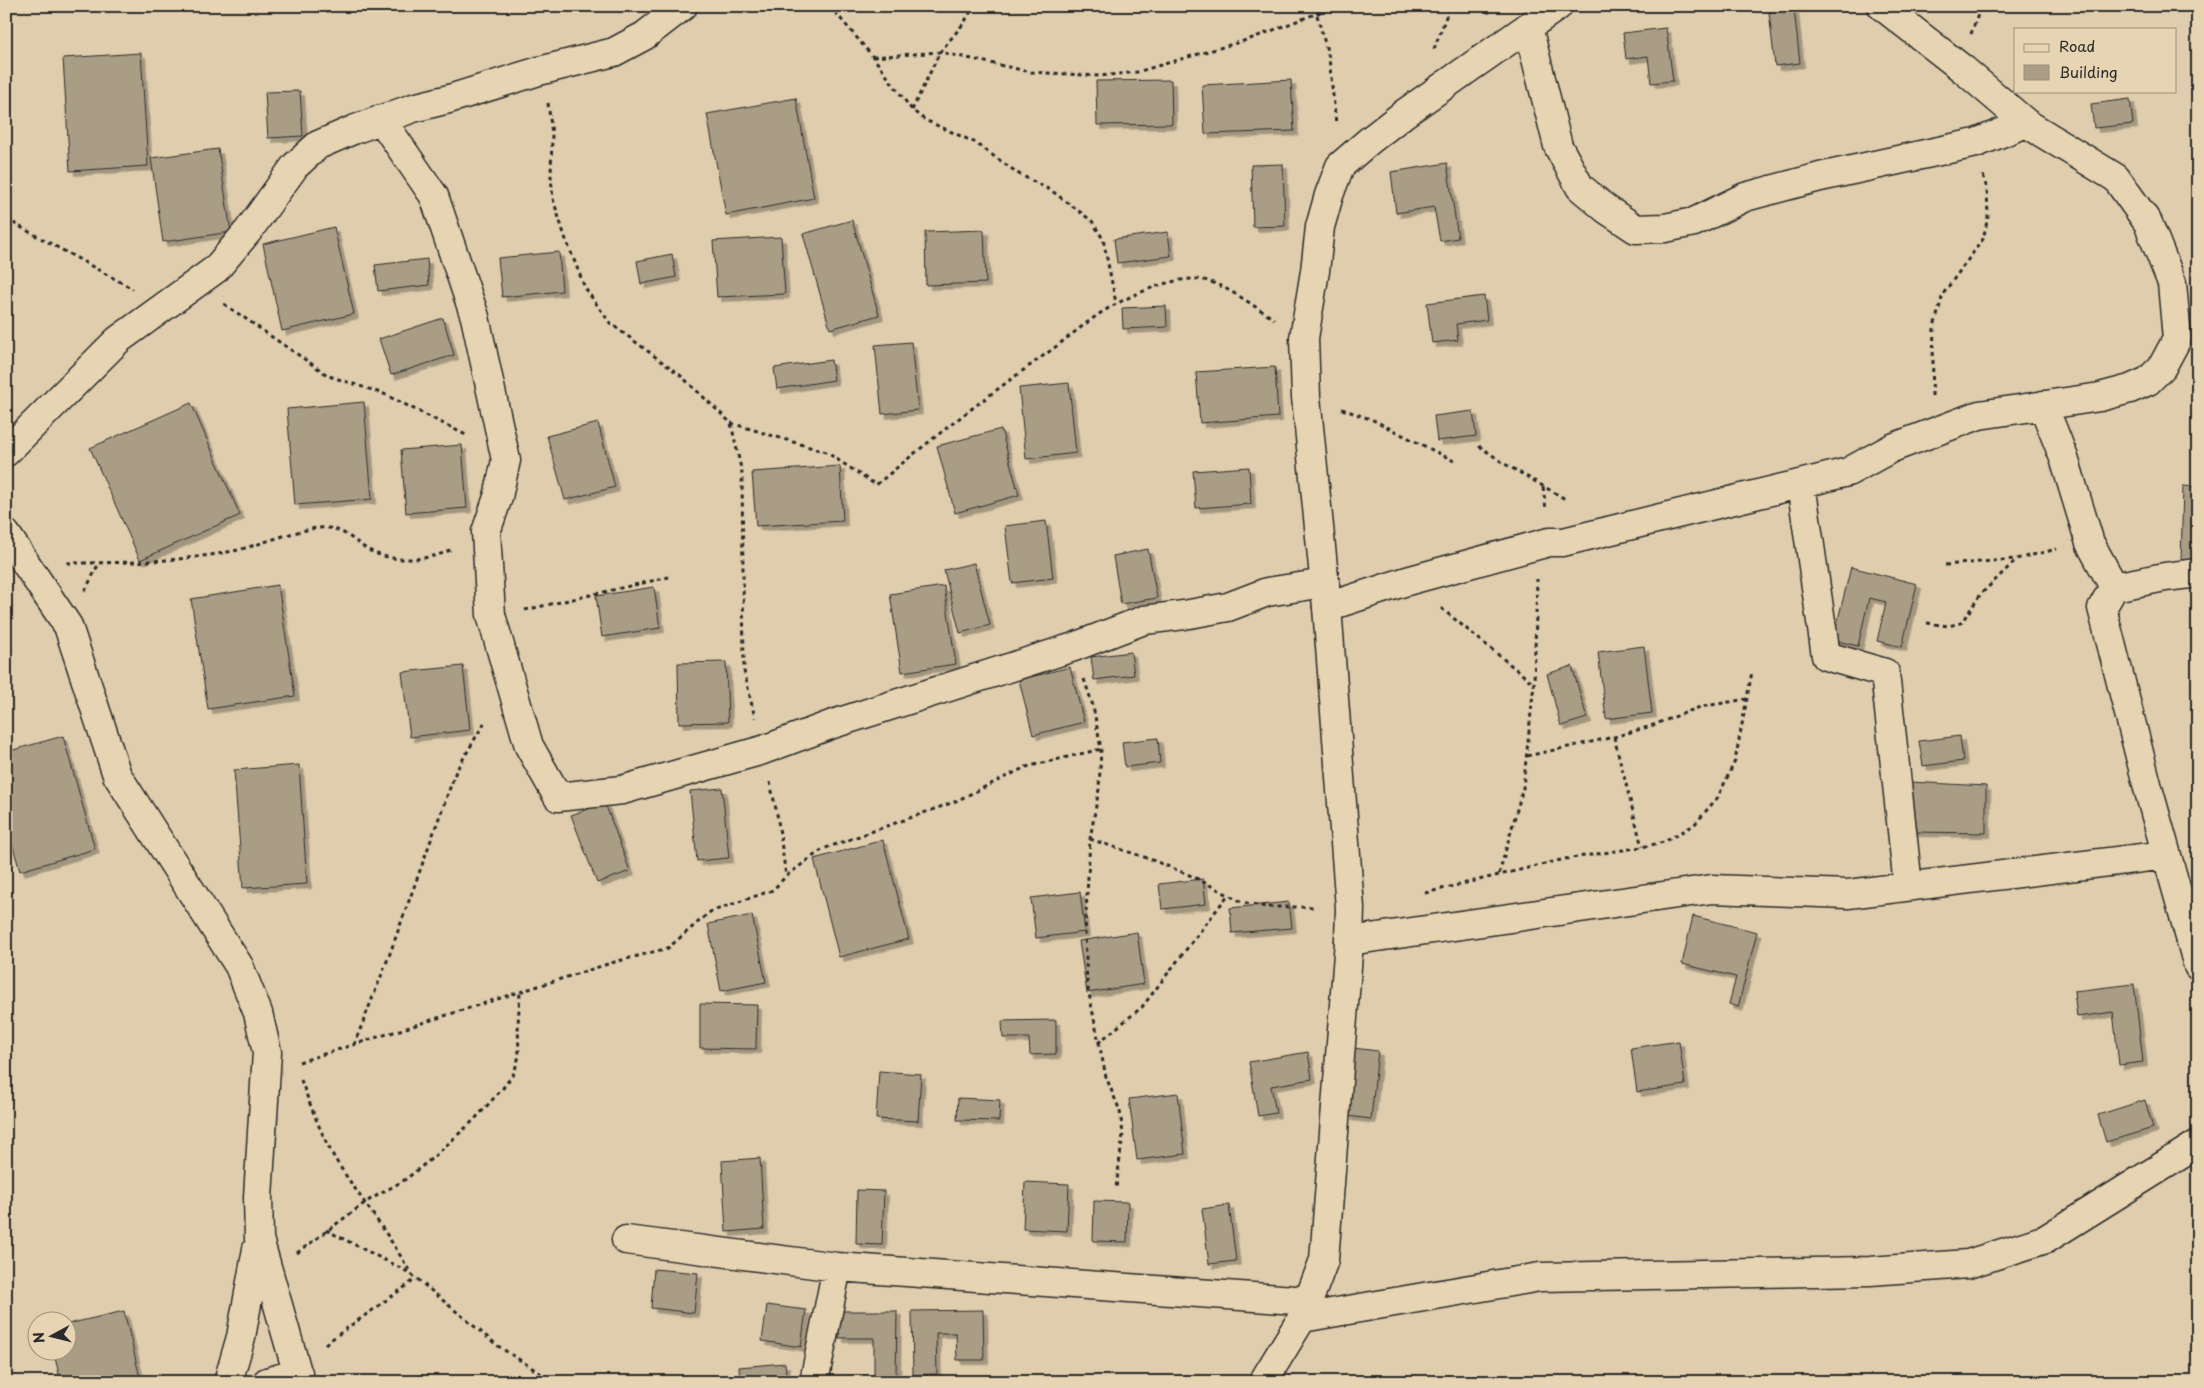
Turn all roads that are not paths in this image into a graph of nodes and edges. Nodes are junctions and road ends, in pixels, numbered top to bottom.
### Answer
1 (683, 6) edge
2 (1558, 6) edge
3 (1882, 6) edge
4 (1528, 27) junction
5 (381, 119) junction
6 (2026, 123) junction
7 (2043, 405) junction
8 (6, 452) edge
9 (1802, 484) junction
10 (6, 534) edge
11 (2198, 573) edge
12 (2114, 588) junction
13 (1326, 595) junction
14 (2166, 854) junction
15 (1908, 886) junction
16 (1349, 941) junction
17 (2198, 966) edge
18 (2198, 1144) edge
19 (259, 1239) junction
20 (626, 1240) dead end
21 (838, 1267) junction
22 (1306, 1310) junction
23 (298, 1372) edge
24 (228, 1382) edge
25 (267, 1382) edge
26 (814, 1382) edge
27 (1263, 1382) edge

1 - 5 street
2 - 4 street
3 - 6 street
4 - 6 street
4 - 13 street
5 - 8 street
5 - 13 street
6 - 7 street
7 - 9 street
7 - 12 street
9 - 13 street
9 - 15 street
10 - 19 street
11 - 12 street
12 - 14 street
13 - 16 street
14 - 15 street
14 - 17 street
15 - 16 street
16 - 22 street
18 - 22 street
19 - 23 street
19 - 24 street
20 - 21 street
21 - 22 street
21 - 26 street
22 - 27 street
23 - 25 street

